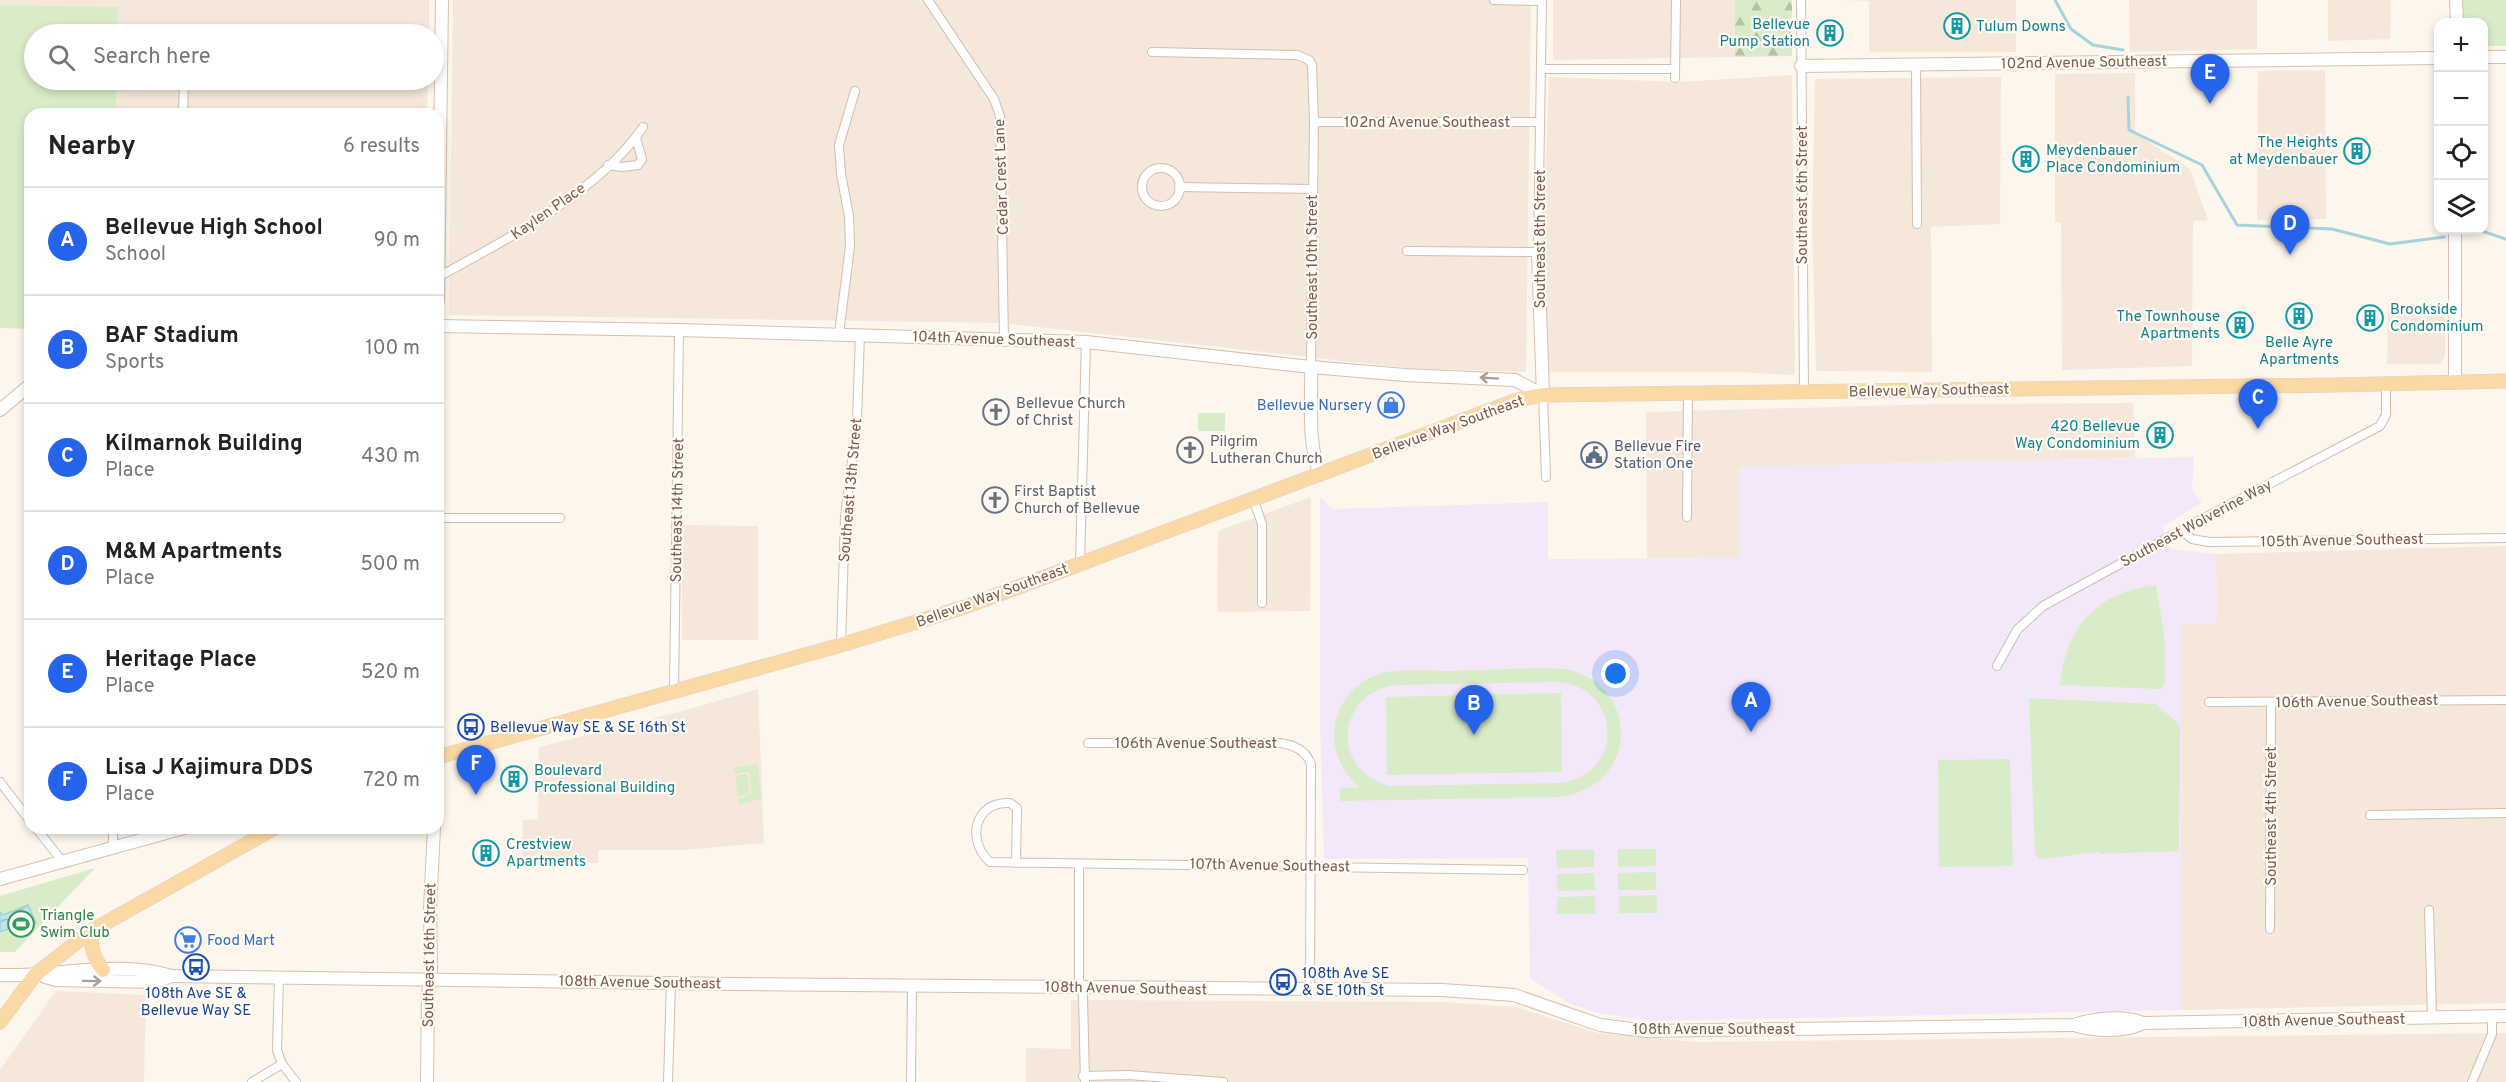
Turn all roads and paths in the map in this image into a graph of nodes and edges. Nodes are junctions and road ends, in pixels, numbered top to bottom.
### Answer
1 (442, 0) edge
2 (928, 0) edge
3 (1494, 0) edge
4 (1542, 0) edge
5 (1676, 0) edge
6 (1801, 0) edge
7 (2457, 0) edge
8 (2457, 18) edge
9 (442, 24) edge
10 (1152, 52) dead end
11 (2434, 57) edge
12 (2488, 57) edge
13 (2506, 57) edge
14 (1916, 64) junction
15 (1801, 66) junction
16 (1541, 69) junction
17 (184, 90) edge
18 (440, 90) edge
19 (855, 91) dead end
20 (183, 108) edge
21 (440, 108) edge
22 (1314, 122) junction
23 (1540, 122) junction
24 (643, 127) dead end
25 (636, 138) junction
26 (608, 165) junction
27 (1179, 187) junction
28 (1312, 189) junction
29 (1917, 224) dead end
30 (2456, 234) edge
31 (1407, 251) dead end
32 (1538, 252) junction
33 (444, 274) edge
34 (444, 326) edge
35 (679, 330) junction
36 (839, 334) junction
37 (860, 334) junction
38 (1004, 339) junction
39 (1086, 342) junction
40 (1311, 367) junction
41 (2506, 381) edge
42 (2455, 383) junction
43 (2386, 385) junction
44 (24, 390) edge
45 (1804, 391) junction
46 (1688, 392) junction
47 (1543, 395) junction
48 (0, 410) edge
49 (1320, 475) junction
50 (1546, 477) dead end
51 (1253, 498) junction
52 (1687, 517) dead end
53 (444, 518) edge
54 (560, 518) dead end
55 (2182, 531) junction
56 (2506, 538) edge
57 (1080, 563) junction
58 (1262, 603) dead end
59 (841, 645) junction
60 (1996, 666) dead end
61 (674, 690) junction
62 (2506, 700) edge
63 (2209, 702) dead end
64 (2271, 702) junction
65 (1089, 743) dead end
66 (444, 755) edge
67 (0, 782) edge
68 (24, 813) edge
69 (2506, 813) edge
70 (2370, 815) dead end
71 (41, 834) edge
72 (113, 834) edge
73 (162, 834) edge
74 (264, 834) edge
75 (434, 834) edge
76 (113, 847) junction
77 (62, 861) junction
78 (1016, 863) junction
79 (1079, 864) junction
80 (1312, 865) junction
81 (1523, 870) dead end
82 (0, 879) edge
83 (2429, 910) dead end
84 (2270, 929) dead end
85 (91, 932) junction
86 (102, 970) junction
87 (0, 975) edge
88 (35, 975) junction
89 (172, 976) junction
90 (279, 977) junction
91 (430, 979) junction
92 (671, 982) junction
93 (912, 986) junction
94 (1081, 988) junction
95 (1310, 990) junction
96 (2492, 1016) junction
97 (2506, 1016) edge
98 (2432, 1017) junction
99 (0, 1022) edge
100 (282, 1064) junction
101 (1084, 1079) edge
102 (252, 1082) edge
103 (296, 1082) edge
104 (427, 1082) edge
105 (668, 1082) edge
106 (911, 1082) edge
107 (1224, 1082) edge
108 (2472, 1082) edge

1 - 9 street
2 - 38 street, Cedar Crest Lane
3 - 4 street
4 - 16 street, Southeast 8th Street
5 - 16 street
6 - 15 street, Southeast 6th Street
7 - 8 street
10 - 22 street, Southeast 10th Street
11 - 14 street, 102nd Avenue Southeast
12 - 13 street
14 - 15 street, 102nd Avenue Southeast
14 - 29 street
15 - 45 street, Southeast 6th Street
16 - 23 street, Southeast 8th Street
17 - 20 street
18 - 21 street
19 - 36 street
22 - 23 street, 102nd Avenue Southeast
22 - 28 street, Southeast 10th Street
23 - 32 street, Southeast 8th Street
24 - 25 street, Kaylen Place
25 - 26 street, Kaylen Place
25 - 26 street
26 - 33 street, Kaylen Place
27 - 27 street
27 - 28 street
28 - 40 street, Southeast 10th Street
30 - 42 street
31 - 32 street
32 - 47 street, Southeast 8th Street
34 - 35 street, 104th Avenue Southeast
35 - 36 street, 104th Avenue Southeast
35 - 61 street, Southeast 14th Street
36 - 37 street, 104th Avenue Southeast
37 - 38 street, 104th Avenue Southeast
37 - 59 street, Southeast 13th Street
38 - 39 street, 104th Avenue Southeast
39 - 40 street, 104th Avenue Southeast
39 - 57 street
47 -> 40 street, 104th Avenue Southeast
40 - 49 street, Southeast 10th Street
41 - 42 main road, Bellevue Way Southeast
42 - 43 main road, Bellevue Way Southeast
43 - 45 main road, Bellevue Way Southeast
43 - 55 street, Southeast Wolverine Way
44 - 48 street
45 - 46 main road, Bellevue Way Southeast
46 - 47 main road, Bellevue Way Southeast
46 - 52 street
47 - 49 main road, Bellevue Way Southeast
47 - 50 street, Southeast 8th Street
49 - 51 main road, Bellevue Way Southeast
51 - 57 main road, Bellevue Way Southeast
51 - 58 street
53 - 54 street
55 - 56 street, 105th Avenue Southeast
55 - 60 street, Southeast Wolverine Way
57 - 59 main road, Bellevue Way Southeast
59 - 61 main road, Bellevue Way Southeast
61 - 66 main road, Bellevue Way Southeast
62 - 64 street, 106th Avenue Southeast
63 - 64 street, 106th Avenue Southeast
64 - 84 street, Southeast 4th Street
65 - 80 street, 106th Avenue Southeast
67 - 68 street
69 - 70 street
71 - 77 street
72 - 76 street
73 - 76 street
74 - 85 main road
75 - 91 street, Southeast 16th Street
76 - 77 street
77 - 82 street
78 - 78 street, 107th Avenue Southeast
78 - 79 street, 107th Avenue Southeast
79 - 80 street, 107th Avenue Southeast
79 - 94 street
80 - 81 street, 107th Avenue Southeast
80 - 95 street
83 - 98 street
85 - 86 main road
85 - 88 main road
86 - 88 street, 108th Avenue Southeast
86 - 89 street, 108th Avenue Southeast
87 - 88 street, 108th Avenue Southeast
88 -> 89 street, 108th Avenue Southeast
88 - 99 main road
89 - 90 street, 108th Avenue Southeast
90 - 91 street, 108th Avenue Southeast
90 - 100 street
91 - 92 street, 108th Avenue Southeast
91 - 104 street, Southeast 16th Street
92 - 93 street, 108th Avenue Southeast
92 - 105 street
93 - 94 street, 108th Avenue Southeast
93 - 106 street
94 - 95 street, 108th Avenue Southeast
94 - 101 street
95 - 98 street, 108th Avenue Southeast
96 - 97 street, 108th Avenue Southeast
96 - 98 street, 108th Avenue Southeast
96 - 108 street
100 - 102 street
100 - 103 street
101 - 107 street

